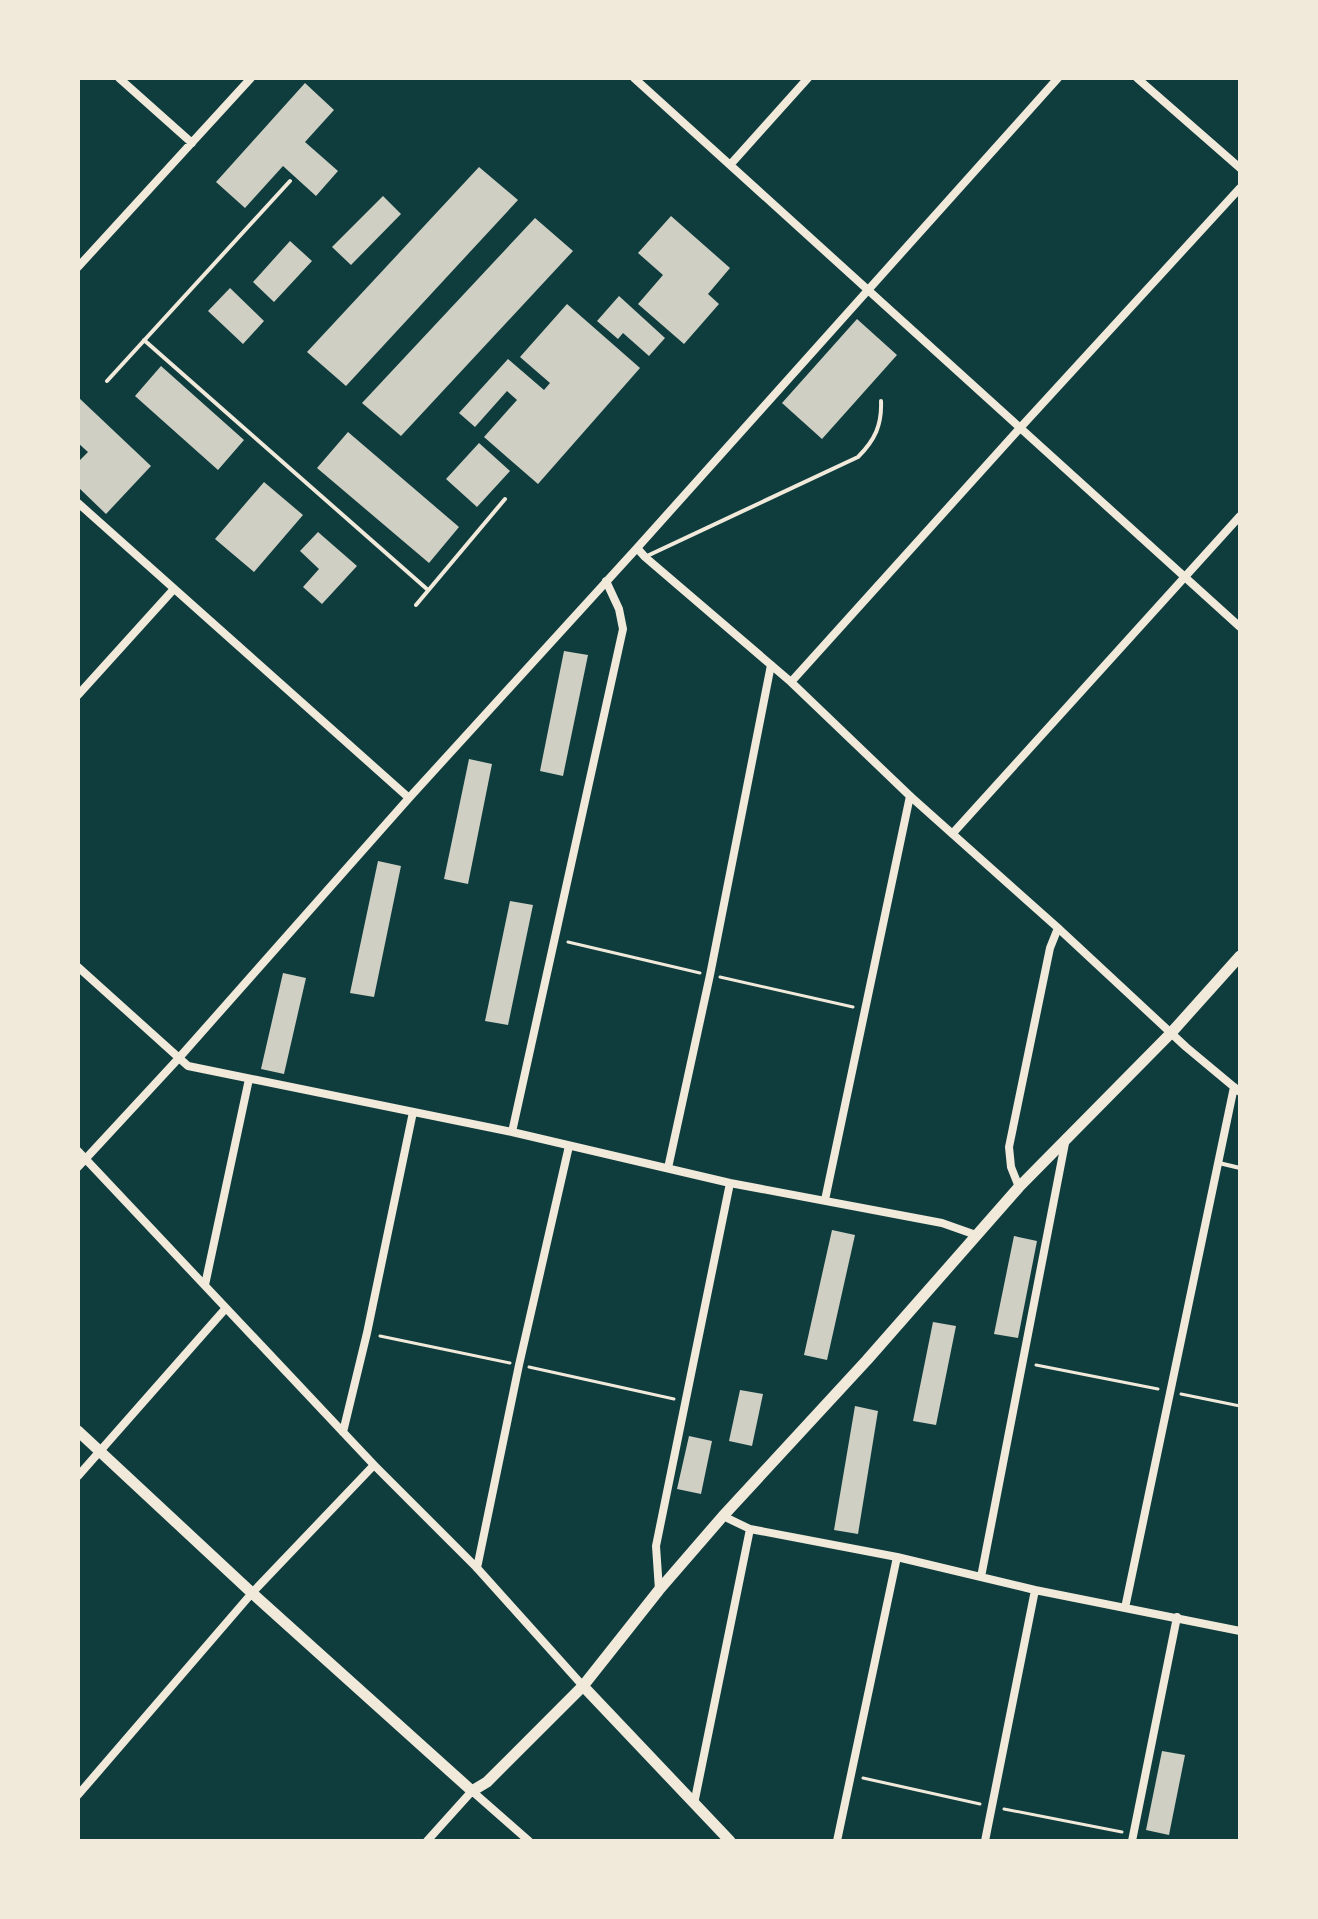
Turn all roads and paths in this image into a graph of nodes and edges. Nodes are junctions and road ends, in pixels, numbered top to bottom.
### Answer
1 (119, 78) edge
2 (251, 78) edge
3 (634, 78) edge
4 (808, 78) edge
5 (1058, 78) edge
6 (1137, 78) edge
7 (192, 143) junction
8 (730, 165) junction
9 (1240, 168) edge
10 (290, 181) dead end
11 (1240, 188) edge
12 (78, 267) edge
13 (868, 291) junction
14 (144, 340) junction
15 (107, 381) dead end
16 (881, 401) dead end
17 (1020, 428) junction
18 (505, 499) dead end
19 (78, 503) edge
20 (1240, 516) edge
21 (637, 548) junction
22 (645, 557) junction
23 (1186, 578) junction
24 (606, 581) junction
25 (173, 590) junction
26 (428, 590) junction
27 (416, 605) dead end
28 (1240, 627) edge
29 (771, 665) junction
30 (791, 682) junction
31 (78, 695) edge
32 (910, 796) junction
33 (409, 798) junction
34 (953, 833) junction
35 (1058, 928) junction
36 (1240, 956) edge
37 (78, 967) edge
38 (1171, 1033) junction
39 (178, 1059) junction
40 (249, 1079) junction
41 (1237, 1090) edge
42 (413, 1112) junction
43 (512, 1132) junction
44 (1066, 1138) junction
45 (569, 1146) junction
46 (78, 1151) edge
47 (85, 1159) junction
48 (1218, 1163) junction
49 (78, 1167) edge
50 (668, 1168) junction
51 (1240, 1168) edge
52 (730, 1183) junction
53 (1019, 1187) junction
54 (825, 1200) junction
55 (976, 1235) junction
56 (205, 1285) junction
57 (226, 1308) junction
58 (1023, 1363) junction
59 (1170, 1392) junction
60 (1240, 1406) edge
61 (78, 1431) edge
62 (343, 1432) junction
63 (100, 1452) junction
64 (374, 1465) junction
65 (78, 1476) edge
66 (723, 1516) junction
67 (750, 1529) junction
68 (897, 1557) junction
69 (477, 1568) junction
70 (981, 1577) junction
71 (659, 1590) junction
72 (1035, 1590) junction
73 (252, 1593) junction
74 (1125, 1608) junction
75 (1177, 1617) junction
76 (1240, 1631) edge
77 (583, 1686) junction
78 (472, 1791) junction
79 (78, 1795) edge
80 (694, 1804) junction
81 (427, 1841) edge
82 (529, 1841) edge
83 (730, 1841) edge
84 (837, 1841) edge
85 (985, 1841) edge
86 (1132, 1841) edge

1 - 7 street
2 - 7 street
3 - 8 street
4 - 8 street
5 - 13 street
6 - 9 street
7 - 12 street
8 - 13 street
10 - 14 lane
11 - 17 street
13 - 17 street
13 - 21 street
14 - 15 lane
14 - 26 lane
16 - 22 lane
17 - 23 street
17 - 30 street
18 - 26 lane
19 - 25 street
20 - 23 street
21 - 22 street
21 - 24 street
22 - 29 street
23 - 28 street
23 - 34 street
24 - 33 street
24 - 43 street
25 - 31 street
25 - 33 street
26 - 27 lane
29 - 30 street
29 - 50 street
30 - 32 street
32 - 34 street
32 - 54 street
33 - 39 street
34 - 35 street
35 - 38 street
35 - 53 street
36 - 38 street
37 - 39 street
38 - 41 street
38 - 44 street
39 - 40 street
39 - 47 street
40 - 42 street
40 - 56 street
41 - 48 street
42 - 43 street
42 - 62 street
43 - 45 street
44 - 53 street
44 - 58 street
45 - 50 street
45 - 69 street
46 - 47 street
47 - 49 street
47 - 56 street
48 - 51 lane
48 - 59 street
50 - 52 street
52 - 54 street
52 - 71 street
53 - 55 street
54 - 55 street
55 - 66 street
56 - 57 street
57 - 62 street
57 - 63 street
58 - 59 path
58 - 70 street
59 - 60 path
59 - 74 street
61 - 63 street
62 - 64 street
63 - 65 street
63 - 73 street
64 - 69 street
64 - 73 street
66 - 67 street
66 - 71 street
67 - 68 street
67 - 80 street
68 - 70 street
68 - 84 street
69 - 77 street
70 - 72 street
71 - 77 street
72 - 74 street
72 - 85 street
73 - 78 street
73 - 79 street
74 - 75 street
75 - 76 street
75 - 86 street
77 - 78 street
77 - 80 street
78 - 81 street
78 - 82 street
80 - 83 street

